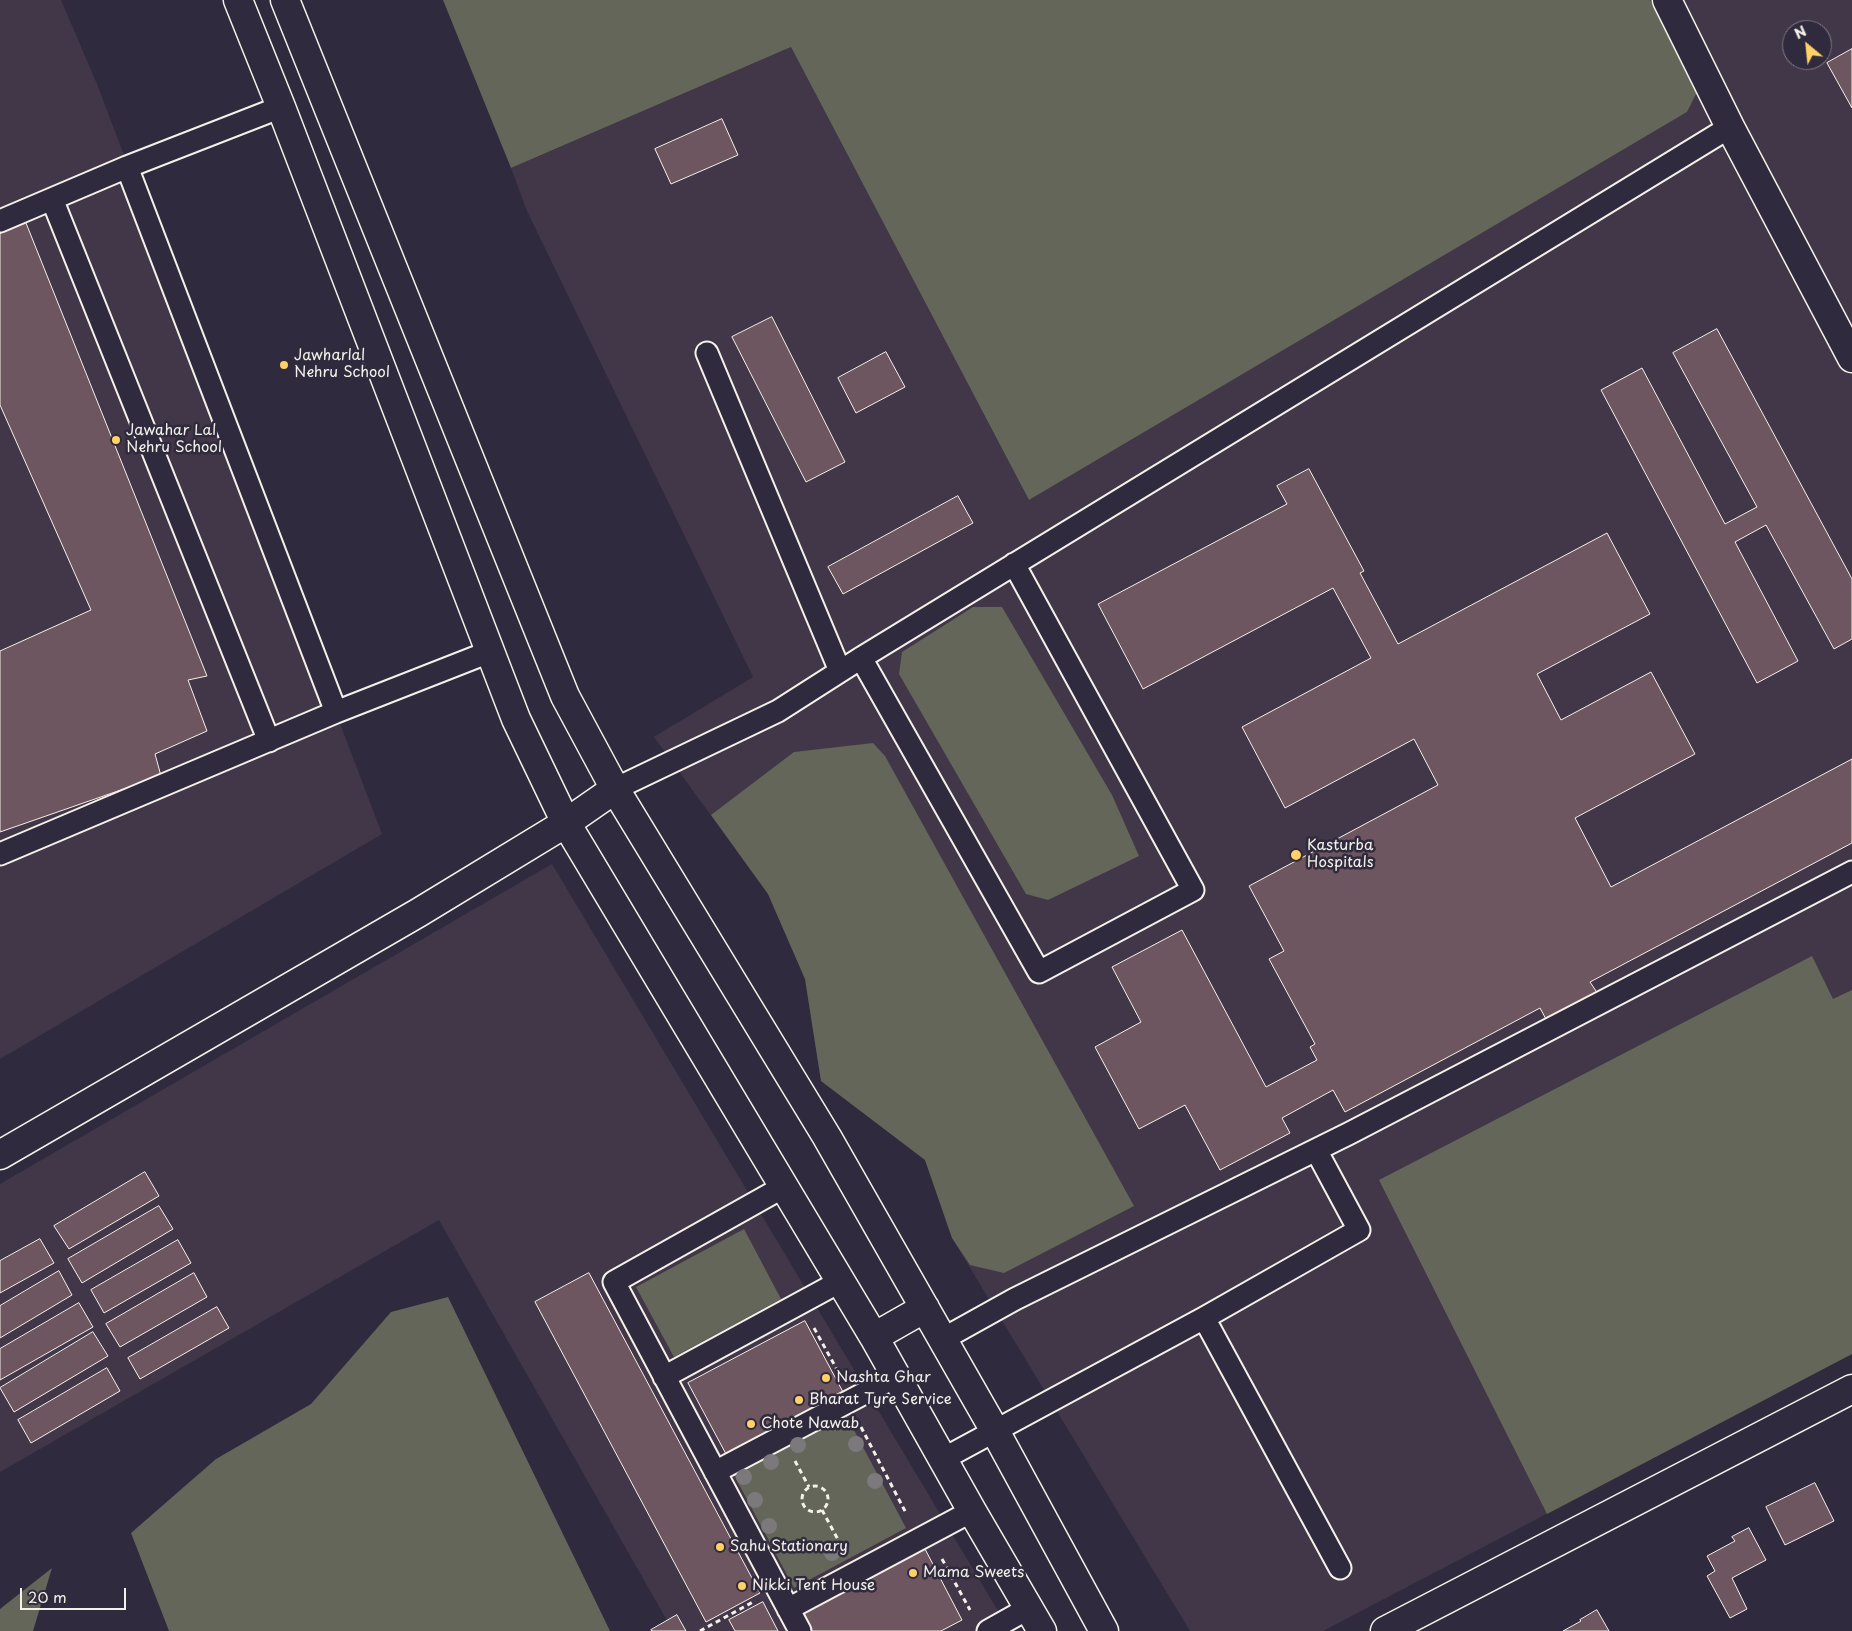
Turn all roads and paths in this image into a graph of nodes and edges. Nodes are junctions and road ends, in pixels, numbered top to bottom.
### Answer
1 (238, 0) edge
2 (285, 0) edge
3 (1667, 0) edge
4 (281, 107) junction
5 (1730, 127) junction
6 (127, 167) junction
7 (52, 199) junction
8 (0, 221) edge
9 (707, 353) dead end
10 (1852, 358) edge
11 (1014, 564) junction
12 (489, 652) junction
13 (861, 658) junction
14 (840, 671) junction
15 (336, 712) junction
16 (269, 741) junction
17 (615, 789) junction
18 (566, 823) junction
19 (0, 854) edge
20 (1852, 872) edge
21 (1316, 1150) junction
22 (0, 1155) edge
23 (785, 1186) junction
24 (841, 1281) junction
25 (801, 1303) junction
26 (925, 1308) junction
27 (1204, 1318) junction
28 (874, 1337) junction
29 (943, 1339) junction
30 (897, 1376) junction
31 (664, 1378) junction
32 (1852, 1389) edge
33 (850, 1401) junction
34 (995, 1430) junction
35 (943, 1459) junction
36 (715, 1472) junction
37 (822, 1510) junction
38 (972, 1511) junction
39 (924, 1537) junction
40 (1340, 1568) dead end
41 (856, 1572) junction
42 (778, 1589) junction
43 (788, 1609) junction
44 (973, 1615) dead end
45 (1036, 1620) edge
46 (700, 1631) edge
47 (800, 1631) edge
48 (988, 1631) edge
49 (1104, 1631) edge
50 (1384, 1631) edge

1 - 4 main road
2 - 17 main road
3 - 5 main road
4 - 6 lane
4 - 12 main road
5 - 10 main road
5 - 11 lane
6 - 7 lane
6 - 15 lane
7 - 8 lane
7 - 16 lane
9 - 14 lane
11 - 13 lane
11 - 13 lane
12 - 15 lane
12 - 18 main road
13 - 14 lane
14 - 17 lane
15 - 16 lane
16 - 19 lane
17 - 18 main road
17 - 26 main road
18 - 22 main road
18 - 23 main road
20 - 21 lane
21 - 27 lane
21 - 29 lane
23 - 24 main road
23 - 31 lane
24 - 25 lane
24 - 28 main road
25 - 31 lane
25 - 33 path
26 - 28 main road
26 - 29 main road
27 - 34 lane
27 - 40 lane
28 - 30 main road
29 - 34 main road
30 - 33 lane
30 - 35 main road
31 - 36 lane
32 - 50 main road
33 - 36 lane
33 - 39 path
34 - 35 lane
34 - 49 main road
35 - 38 main road
36 - 42 lane
37 - 37 path
37 - 41 path
38 - 39 lane
38 - 45 main road
39 - 41 lane
39 - 44 path
41 - 43 lane
42 - 43 lane
42 - 46 path
43 - 47 lane
45 - 48 lane

